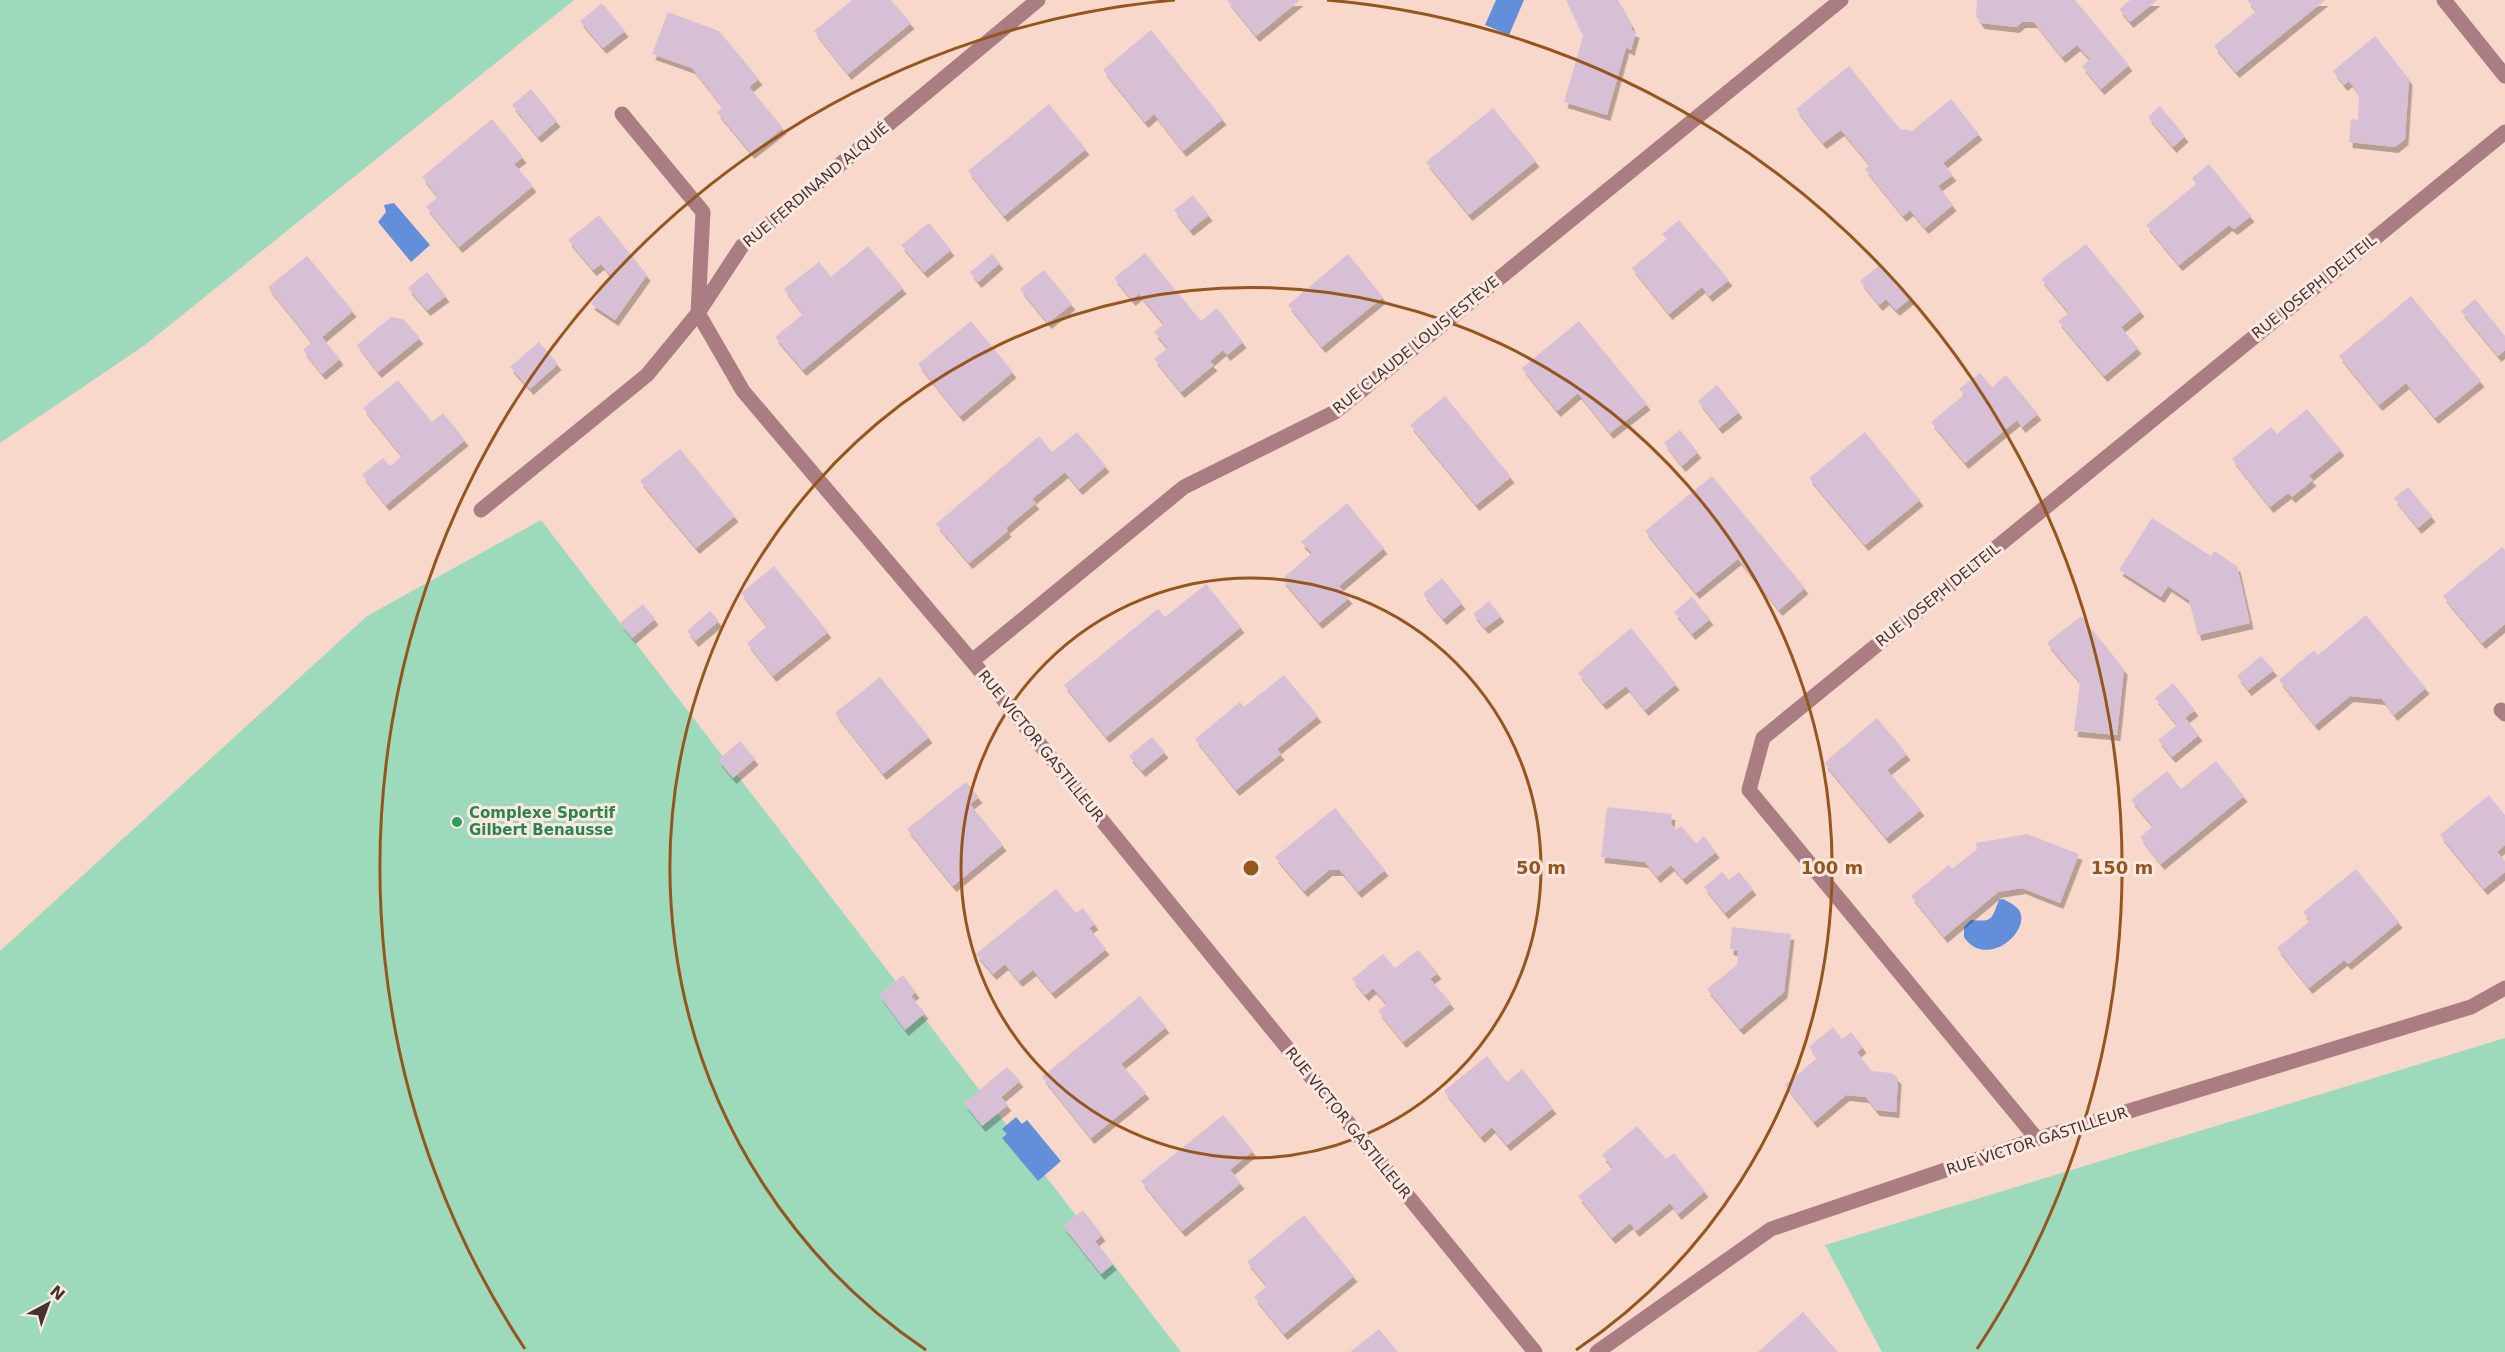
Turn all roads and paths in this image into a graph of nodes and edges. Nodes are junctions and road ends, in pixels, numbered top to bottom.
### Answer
1 (1038, 0) edge
2 (1840, 0) edge
3 (2444, 0) edge
4 (2505, 76) edge
5 (622, 114) dead end
6 (2505, 132) edge
7 (698, 313) junction
8 (481, 510) dead end
9 (972, 661) junction
10 (2505, 988) edge
11 (2037, 1139) junction
12 (1534, 1352) edge
13 (1597, 1352) edge

1 - 7 street, RUE FERDINAND ALQUIÉ
2 - 9 street, RUE CLAUDE LOUIS ESTÈVE
3 - 4 street
5 - 7 street
6 - 11 street, RUE JOSEPH DELTEIL
7 - 8 street, RUE FERDINAND ALQUIÉ
7 - 9 street, RUE VICTOR GASTILLEUR
9 - 12 street, RUE VICTOR GASTILLEUR
10 - 11 street, RUE VICTOR GASTILLEUR
11 - 13 street, RUE VICTOR GASTILLEUR

